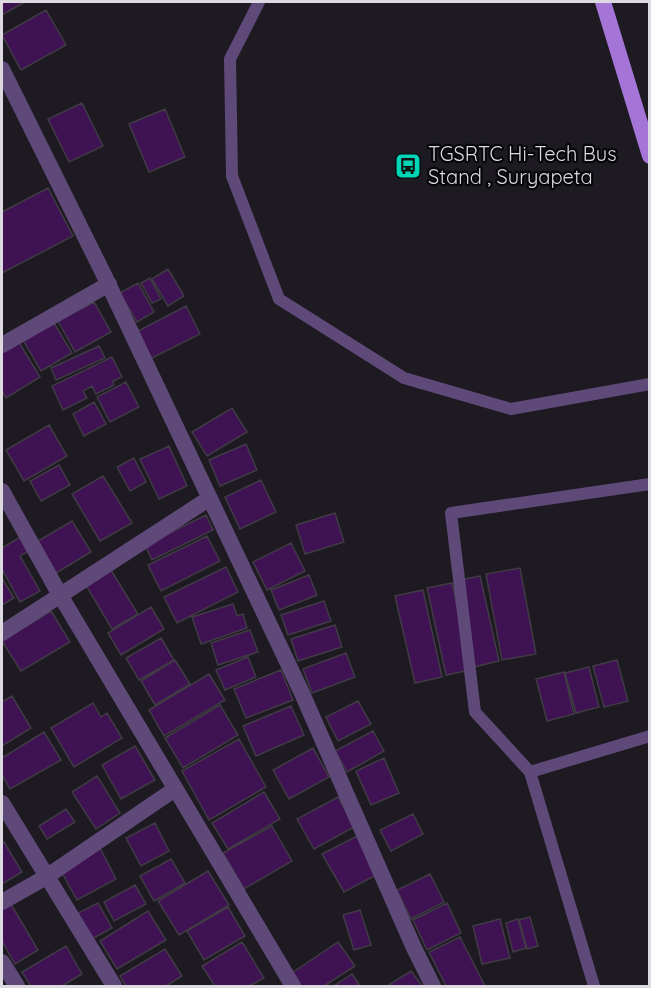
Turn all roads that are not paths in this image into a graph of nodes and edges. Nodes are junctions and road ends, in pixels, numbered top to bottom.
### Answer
1 (259, 2) edge
2 (603, 2) edge
3 (2, 69) edge
4 (650, 156) edge
5 (108, 284) junction
6 (2, 345) edge
7 (650, 384) edge
8 (650, 484) edge
9 (2, 491) edge
10 (210, 498) junction
11 (60, 595) junction
12 (2, 633) edge
13 (650, 736) edge
14 (530, 771) junction
15 (175, 789) junction
16 (2, 803) edge
17 (46, 877) junction
18 (2, 902) edge
19 (2, 962) edge
20 (17, 987) edge
21 (114, 987) edge
22 (293, 987) edge
23 (433, 987) edge
24 (594, 987) edge

1 - 7 lane
2 - 4 main road
3 - 5 street
5 - 6 street
5 - 10 street
8 - 14 lane
9 - 11 street
10 - 11 street
10 - 23 street
11 - 12 street
11 - 15 street
13 - 14 lane
14 - 24 lane
15 - 17 street
15 - 22 street
16 - 17 street
17 - 18 street
17 - 21 street
19 - 20 street

